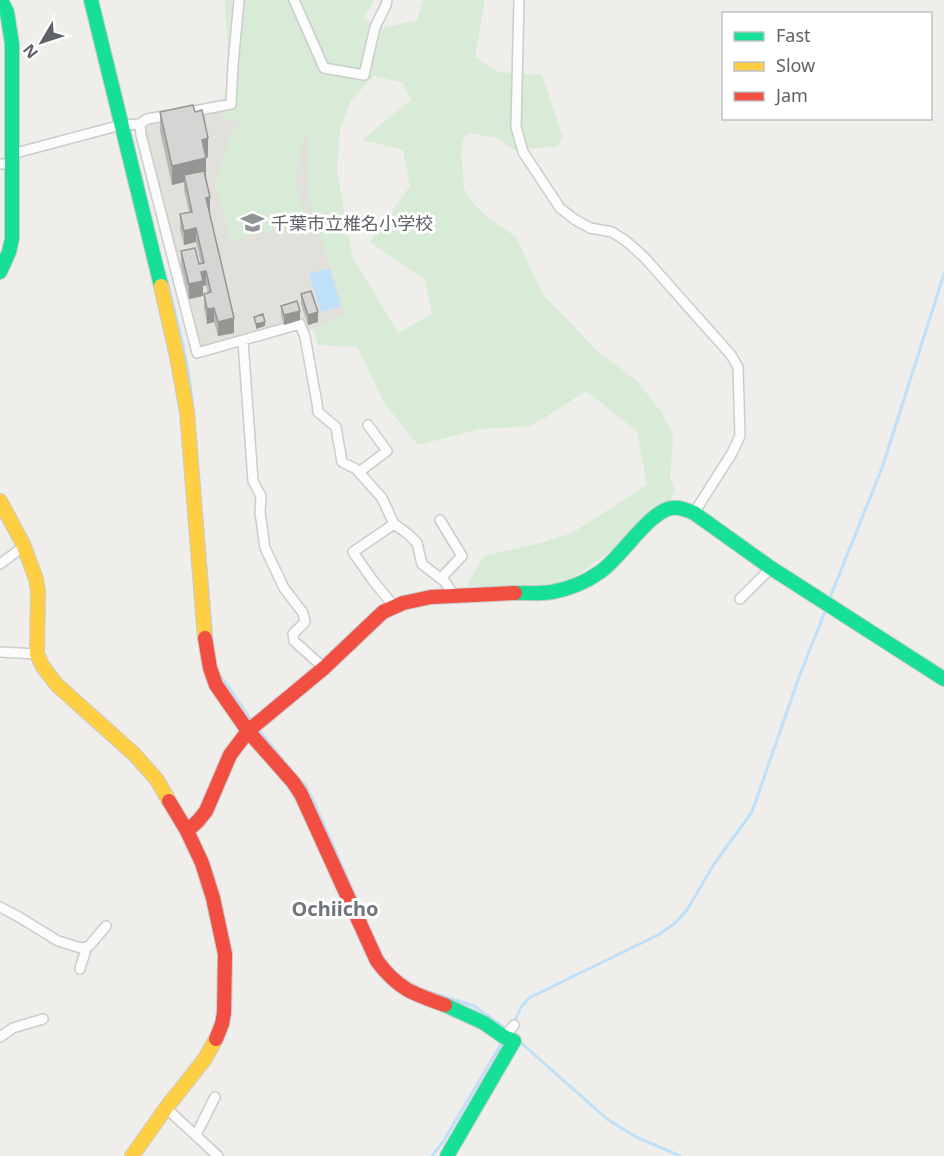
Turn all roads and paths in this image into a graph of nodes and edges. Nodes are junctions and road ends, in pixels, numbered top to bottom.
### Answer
1 (1, 0) edge
2 (91, 0) edge
3 (239, 0) edge
4 (294, 0) edge
5 (387, 0) edge
6 (519, 0) edge
7 (140, 124) junction
8 (120, 125) junction
9 (8, 160) edge
10 (0, 272) edge
11 (243, 341) junction
12 (368, 425) dead end
13 (359, 472) junction
14 (0, 501) edge
15 (694, 513) junction
16 (440, 520) dead end
17 (393, 524) junction
18 (23, 547) junction
19 (0, 564) edge
20 (771, 567) junction
21 (441, 579) junction
22 (454, 596) junction
23 (740, 600) dead end
24 (394, 606) junction
25 (0, 652) edge
26 (37, 654) junction
27 (324, 668) junction
28 (944, 679) edge
29 (248, 731) junction
30 (187, 831) junction
31 (0, 907) edge
32 (106, 926) dead end
33 (85, 947) junction
34 (80, 969) dead end
35 (42, 1019) dead end
36 (514, 1025) dead end
37 (0, 1037) edge
38 (504, 1037) junction
39 (215, 1097) dead end
40 (166, 1108) junction
41 (196, 1135) junction
42 (132, 1156) edge
43 (218, 1156) edge
44 (447, 1156) edge

1 - 9 street
2 - 8 street
3 - 7 street
4 - 5 street
6 - 15 street
7 - 8 street
7 - 11 street
8 - 9 street
8 - 29 street
9 - 10 street
11 - 13 street
11 - 27 street
12 - 13 street
13 - 17 street
14 - 18 street
15 - 20 street
15 - 22 street
16 - 21 street
17 - 21 street
17 - 24 street
18 - 19 street
18 - 26 street
20 - 23 street
20 - 28 street
21 - 22 street
22 - 24 street
24 - 27 street
25 - 26 street
26 - 30 street
27 - 29 street
29 - 30 street
29 - 38 street
30 - 40 street
31 - 33 street
32 - 33 street
33 - 34 street
35 - 37 street
36 - 38 street
38 - 44 street
39 - 41 street
40 - 41 street
40 - 42 street
41 - 43 street

